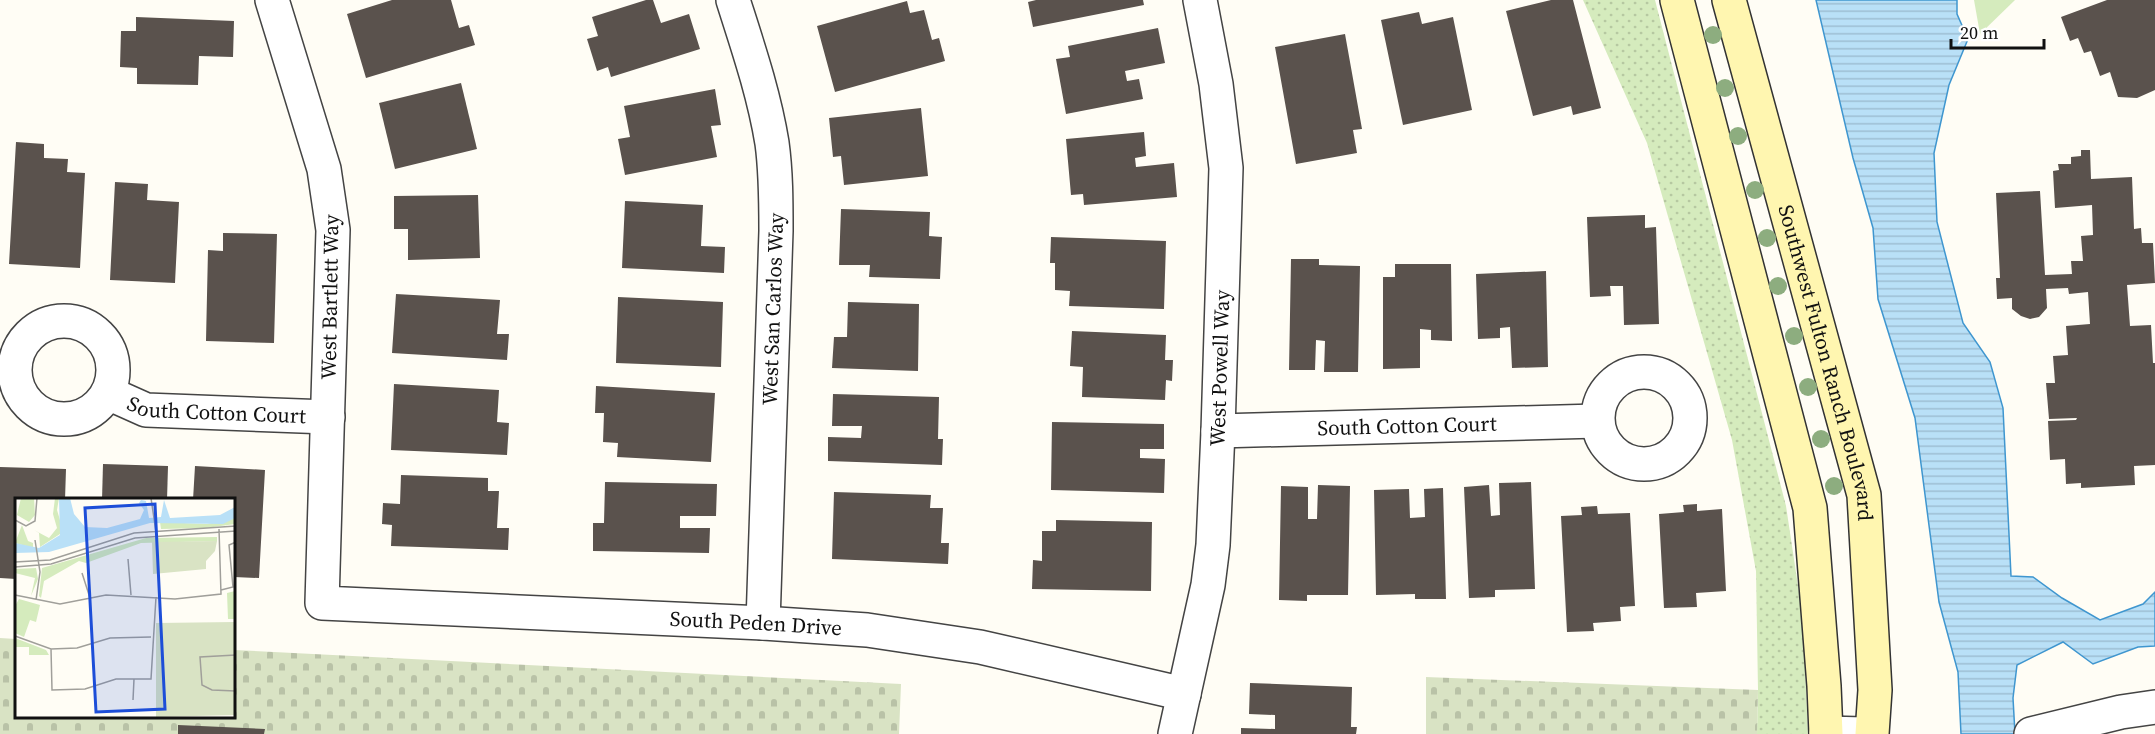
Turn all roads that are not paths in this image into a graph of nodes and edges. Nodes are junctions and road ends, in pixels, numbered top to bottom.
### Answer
1 (272, 0) edge
2 (733, 0) edge
3 (1201, 0) edge
4 (1677, 0) edge
5 (1729, 0) edge
6 (108, 393) dead end
7 (328, 417) junction
8 (1597, 421) dead end
9 (1218, 431) junction
10 (322, 603) joint
11 (763, 623) junction
12 (1184, 694) junction
13 (2155, 707) edge
14 (1826, 733) edge
15 (1174, 734) edge
16 (1864, 734) edge
17 (1872, 734) edge
18 (2031, 734) edge

1 - 7 street, West Bartlett Way
2 - 11 street, West San Carlos Way
3 - 9 street, West Powell Way
4 - 14 street
5 - 17 street, Southwest Fulton Ranch Boulevard
6 - 7 street, South Cotton Court
7 - 10 street, West Bartlett Way
8 - 9 street, South Cotton Court
9 - 12 street, West Powell Way
10 - 11 street, South Peden Drive
11 - 12 street, South Peden Drive
12 - 15 street, West Powell Way
13 - 18 street
14 - 16 street

